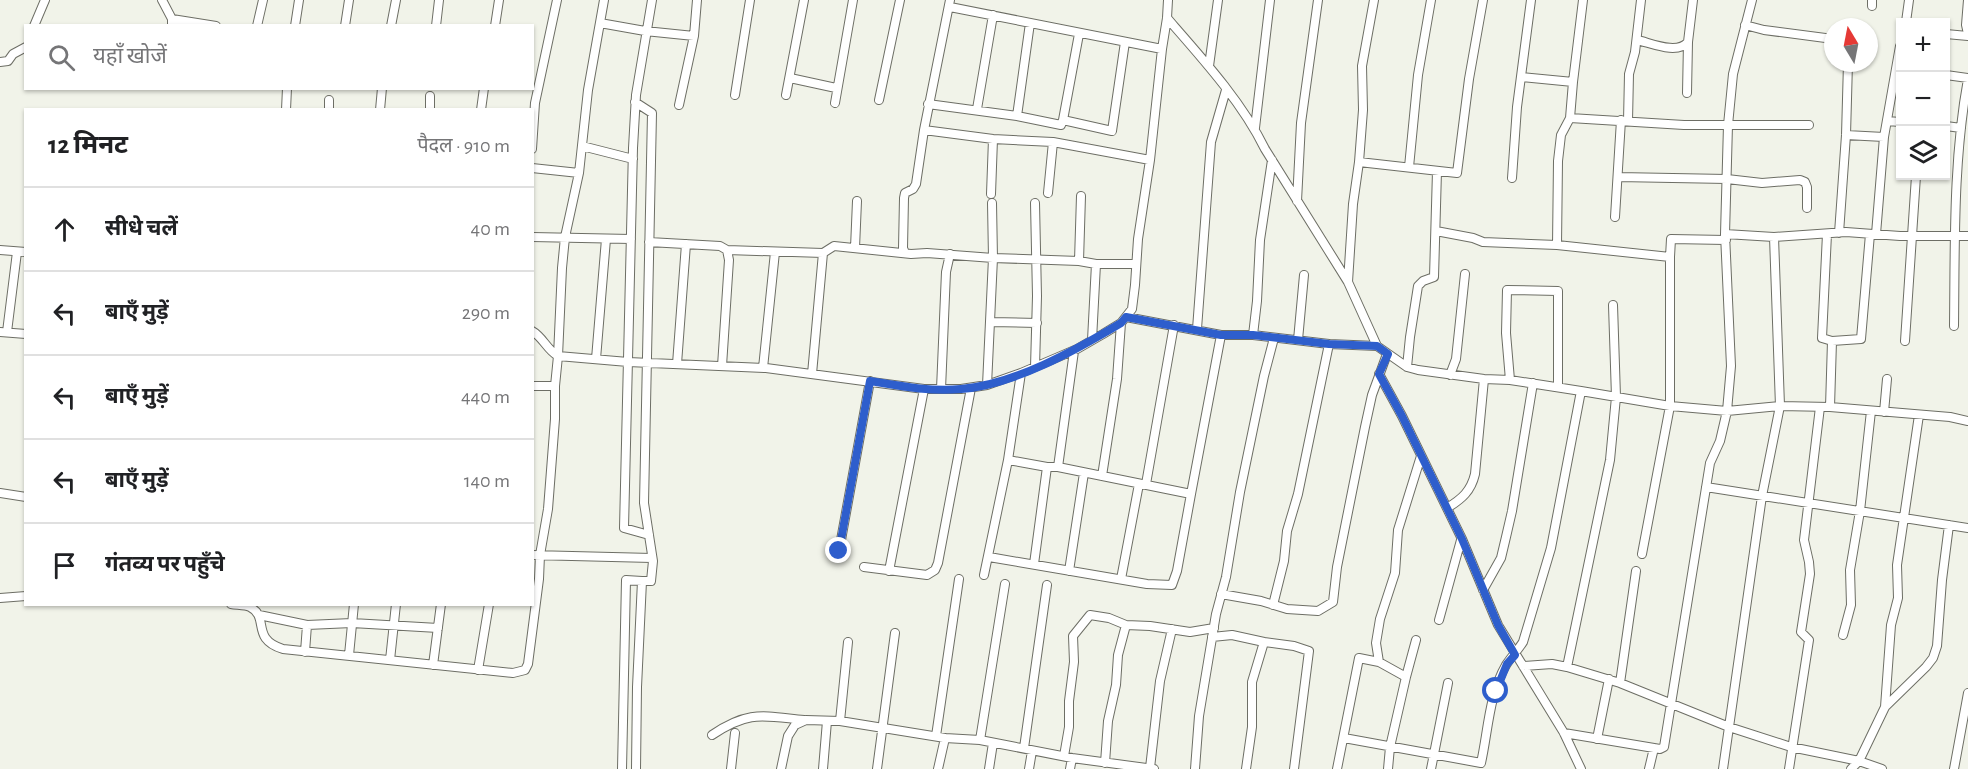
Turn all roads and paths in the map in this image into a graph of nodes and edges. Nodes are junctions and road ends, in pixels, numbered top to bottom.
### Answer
1 (45, 0) edge
2 (162, 0) edge
3 (263, 0) edge
4 (299, 0) edge
5 (349, 0) edge
6 (396, 0) edge
7 (439, 0) edge
8 (500, 0) edge
9 (556, 0) edge
10 (604, 0) edge
11 (652, 0) edge
12 (698, 0) edge
13 (750, 0) edge
14 (804, 0) edge
15 (853, 0) edge
16 (900, 0) edge
17 (1165, 0) edge
18 (1218, 0) edge
19 (1270, 0) edge
20 (1318, 0) edge
21 (1374, 0) edge
22 (1431, 0) edge
23 (1484, 0) edge
24 (1531, 0) edge
25 (1583, 0) edge
26 (1641, 0) edge
27 (1693, 0) edge
28 (1752, 0) edge
29 (1909, 0) edge
30 (1968, 0) edge
31 (950, 3) edge
32 (993, 15) junction
33 (1167, 18) junction
34 (1907, 18) edge
35 (172, 22) edge
36 (600, 23) junction
37 (1030, 23) junction
38 (35, 24) edge
39 (194, 24) edge
40 (257, 24) edge
41 (295, 24) edge
42 (345, 24) edge
43 (391, 24) edge
44 (436, 24) edge
45 (495, 24) edge
46 (1745, 25) junction
47 (645, 31) junction
48 (1079, 34) junction
49 (1950, 34) edge
50 (1968, 35) edge
51 (694, 36) junction
52 (1824, 38) edge
53 (1636, 40) junction
54 (1125, 42) junction
55 (1689, 42) junction
56 (24, 48) edge
57 (1162, 50) junction
58 (0, 62) edge
59 (1209, 66) junction
60 (1848, 72) edge
61 (1897, 72) edge
62 (1950, 76) edge
63 (1521, 77) junction
64 (790, 78) junction
65 (1968, 78) edge
66 (1573, 82) junction
67 (836, 88) junction
68 (287, 90) edge
69 (382, 90) edge
70 (484, 90) edge
71 (1226, 90) junction
72 (1687, 93) dead end
73 (735, 95) dead end
74 (786, 95) dead end
75 (430, 96) dead end
76 (329, 100) dead end
77 (879, 100) dead end
78 (635, 102) junction
79 (835, 103) dead end
80 (928, 104) junction
81 (678, 105) dead end
82 (286, 108) edge
83 (329, 108) edge
84 (380, 108) edge
85 (430, 108) edge
86 (481, 108) edge
87 (977, 109) junction
88 (1017, 116) junction
89 (534, 118) edge
90 (1570, 118) junction
91 (1064, 120) junction
92 (1625, 121) junction
93 (1887, 121) junction
94 (1896, 122) edge
95 (1728, 124) junction
96 (1809, 125) dead end
97 (1950, 127) edge
98 (1255, 128) junction
99 (1961, 128) junction
100 (924, 130) junction
101 (1846, 135) junction
102 (1884, 137) junction
103 (993, 139) junction
104 (1053, 142) junction
105 (582, 146) junction
106 (633, 159) junction
107 (1150, 160) junction
108 (1272, 160) junction
109 (1359, 162) junction
110 (1409, 167) junction
111 (534, 168) edge
112 (1437, 171) junction
113 (579, 173) junction
114 (1617, 177) junction
115 (1512, 178) dead end
116 (1727, 178) junction
117 (1916, 180) edge
118 (1048, 193) dead end
119 (991, 194) dead end
120 (1081, 196) dead end
121 (857, 201) dead end
122 (1297, 201) junction
123 (992, 203) dead end
124 (1035, 203) dead end
125 (1807, 208) dead end
126 (1615, 217) dead end
127 (1436, 231) junction
128 (1839, 233) junction
129 (1827, 234) junction
130 (1873, 234) junction
131 (1912, 236) junction
132 (1955, 236) junction
133 (1968, 236) edge
134 (534, 237) edge
135 (566, 237) junction
136 (1726, 237) junction
137 (1774, 237) junction
138 (606, 239) junction
139 (631, 239) junction
140 (649, 242) junction
141 (686, 244) junction
142 (1557, 245) junction
143 (855, 248) junction
144 (0, 250) edge
145 (727, 250) junction
146 (21, 252) edge
147 (775, 252) junction
148 (823, 253) junction
149 (905, 253) junction
150 (950, 254) junction
151 (1670, 257) junction
152 (993, 258) junction
153 (1036, 260) junction
154 (1079, 261) junction
155 (1096, 264) junction
156 (1136, 264) junction
157 (1465, 274) dead end
158 (1304, 275) dead end
159 (1348, 282) junction
160 (1613, 305) dead end
161 (1124, 320) junction
162 (990, 322) junction
163 (1037, 323) junction
164 (1174, 325) junction
165 (1954, 326) dead end
166 (1197, 330) junction
167 (3, 332) edge
168 (534, 333) edge
169 (24, 334) edge
170 (1221, 335) junction
171 (1253, 335) junction
172 (1274, 338) junction
173 (1092, 340) junction
174 (1298, 340) junction
175 (1832, 341) junction
176 (1905, 341) dead end
177 (1329, 344) junction
178 (1377, 346) junction
179 (1074, 351) junction
180 (1388, 354) junction
181 (558, 356) junction
182 (596, 359) junction
183 (628, 362) junction
184 (647, 363) junction
185 (677, 364) junction
186 (722, 366) junction
187 (1035, 367) junction
188 (1407, 367) junction
189 (763, 368) junction
190 (1022, 373) junction
191 (812, 374) junction
192 (1379, 374) junction
193 (1450, 375) junction
194 (1484, 379) junction
195 (1887, 379) dead end
196 (1510, 380) junction
197 (870, 381) junction
198 (1533, 383) junction
199 (987, 385) junction
200 (534, 386) edge
201 (555, 386) junction
202 (1558, 386) junction
203 (971, 388) junction
204 (924, 389) junction
205 (941, 389) junction
206 (1581, 391) junction
207 (1616, 397) junction
208 (1670, 406) junction
209 (1780, 406) junction
210 (1820, 407) junction
211 (1830, 407) junction
212 (1727, 411) junction
213 (1871, 411) junction
214 (1884, 412) junction
215 (1919, 415) junction
216 (1968, 421) edge
217 (1421, 456) junction
218 (1008, 460) junction
219 (1047, 467) junction
220 (1058, 467) junction
221 (1084, 473) junction
222 (1102, 476) junction
223 (1143, 484) junction
224 (1706, 487) junction
225 (0, 493) edge
226 (1191, 494) junction
227 (1762, 496) junction
228 (24, 497) edge
229 (1809, 503) junction
230 (1446, 508) junction
231 (1860, 511) junction
232 (1904, 518) junction
233 (1949, 525) junction
234 (1968, 528) edge
235 (649, 535) junction
236 (1462, 539) junction
237 (839, 551) dead end
238 (1642, 554) dead end
239 (536, 555) edge
240 (989, 557) junction
241 (652, 558) junction
242 (1034, 564) junction
243 (864, 567) dead end
244 (889, 571) junction
245 (1069, 571) junction
246 (1636, 571) dead end
247 (984, 575) dead end
248 (959, 579) dead end
249 (1121, 579) junction
250 (642, 581) junction
251 (1005, 584) dead end
252 (1047, 585) dead end
253 (1483, 590) junction
254 (1221, 594) junction
255 (24, 596) edge
256 (0, 598) edge
257 (1273, 605) junction
258 (244, 606) edge
259 (354, 606) edge
260 (396, 606) edge
261 (441, 606) edge
262 (489, 606) edge
263 (259, 615) junction
264 (1439, 620) dead end
265 (352, 623) junction
266 (307, 625) junction
267 (1126, 625) junction
268 (393, 626) junction
269 (438, 628) junction
270 (1172, 629) junction
271 (895, 633) dead end
272 (1213, 633) junction
273 (1844, 635) dead end
274 (1416, 640) dead end
275 (848, 642) dead end
276 (1264, 642) junction
277 (304, 652) junction
278 (349, 655) junction
279 (1515, 655) junction
280 (390, 660) junction
281 (1379, 662) junction
282 (433, 665) junction
283 (1523, 666) junction
284 (1567, 667) junction
285 (478, 670) junction
286 (1406, 677) junction
287 (1609, 679) junction
288 (1448, 683) dead end
289 (1620, 683) junction
290 (1968, 693) edge
291 (1671, 705) junction
292 (1885, 707) junction
293 (806, 720) junction
294 (827, 721) junction
295 (840, 721) junction
296 (1729, 727) junction
297 (883, 728) junction
298 (735, 733) dead end
299 (1564, 733) junction
300 (712, 735) dead end
301 (936, 736) junction
302 (945, 738) junction
303 (1344, 738) junction
304 (1598, 739) junction
305 (980, 740) junction
306 (993, 743) junction
307 (1390, 747) junction
308 (1791, 747) junction
309 (1654, 748) junction
310 (1028, 749) junction
311 (1434, 754) junction
312 (1068, 757) junction
313 (1859, 761) junction
314 (1105, 763) junction
315 (1481, 766) edge
316 (1875, 768) edge
317 (622, 769) edge
318 (636, 769) edge
319 (731, 769) edge
320 (781, 769) edge
321 (823, 769) edge
322 (877, 769) edge
323 (938, 769) edge
324 (989, 769) edge
325 (1029, 769) edge
326 (1070, 769) edge
327 (1152, 769) edge
328 (1195, 769) edge
329 (1246, 769) edge
330 (1294, 769) edge
331 (1337, 769) edge
332 (1388, 769) edge
333 (1431, 769) edge
334 (1581, 769) edge
335 (1649, 769) edge
336 (1723, 769) edge
337 (1788, 769) edge
338 (1851, 769) edge
339 (1954, 769) edge

1 - 38 street
2 - 35 street
3 - 40 street
4 - 41 street
5 - 42 street
6 - 43 street
7 - 44 street
8 - 45 street
9 - 89 street
10 - 36 street
11 - 47 street
12 - 51 street
13 - 73 street
14 - 64 street
15 - 67 street
16 - 77 street
17 - 33 street
18 - 59 street
19 - 98 street
20 - 122 street
21 - 109 street
22 - 110 street
23 - 112 street
24 - 63 street
25 - 66 street
26 - 53 street
27 - 55 street
28 - 46 street
29 - 34 street
30 - 50 street
31 - 32 street
31 - 80 street
32 - 37 street
32 - 87 street
33 - 57 street
33 - 59 street
35 - 39 street
36 - 47 street
36 - 105 street
37 - 48 street
37 - 88 street
46 - 52 street
46 - 95 street
47 - 51 street
47 - 78 street
48 - 54 street
48 - 91 street
49 - 50 street
51 - 81 street
53 - 55 street
53 - 92 street
54 - 57 street
54 - 91 street
55 - 72 street
56 - 58 street
57 - 107 street
59 - 71 street
60 - 101 street
61 - 93 street
62 - 65 street
63 - 66 street
63 - 115 street
64 - 67 street
64 - 74 street
65 - 99 street
66 - 90 street
67 - 79 street
68 - 82 street
69 - 84 street
70 - 86 street
71 - 98 street
71 - 166 street
75 - 85 street
76 - 83 street
78 - 106 street
78 - 140 street
80 - 87 street
80 - 100 street
87 - 88 street
88 - 91 street
90 - 92 street
90 - 142 street
92 - 95 street
92 - 114 street
93 - 94 street
93 - 102 street
95 - 96 street
95 - 116 street
97 - 99 street
98 - 108 street
99 - 132 street
100 - 103 street
100 - 149 street
101 - 102 street
101 - 128 street
102 - 130 street
103 - 104 street
103 - 119 street
104 - 107 street
104 - 118 street
105 - 106 street
105 - 113 street
106 - 139 street
107 - 156 street
108 - 122 street
108 - 171 street
109 - 110 street
109 - 159 street
110 - 112 street
111 - 113 street
112 - 127 street
113 - 135 street
114 - 116 street
114 - 126 street
116 - 125 street
116 - 136 street
117 - 131 street
120 - 154 street
121 - 143 street
122 - 159 street
123 - 152 street
124 - 153 street
127 - 142 street
127 - 188 street
128 - 129 street
128 - 130 street
129 - 137 street
129 - 175 street
130 - 131 street
130 - 175 street
131 - 132 street
131 - 176 street
132 - 133 street
132 - 165 street
134 - 135 street
135 - 138 street
135 - 181 street
136 - 137 street
136 - 151 street
136 - 212 street
137 - 209 street
138 - 139 street
138 - 182 street
139 - 183 street
140 - 141 street
140 - 184 street
141 - 145 street
141 - 185 street
142 - 151 street
143 - 148 street
143 - 149 street
144 - 146 street
145 - 147 street
145 - 186 street
146 - 167 street
147 - 148 street
147 - 189 street
148 - 191 street
149 - 150 street
150 - 152 street
150 - 205 street
151 - 208 street
152 - 153 street
152 - 162 street
153 - 154 street
153 - 163 street
154 - 155 street
155 - 156 street
155 - 173 street
156 - 161 street
157 - 193 street
158 - 174 street
159 - 178 street
160 - 207 street
161 - 164 street
161 - 173 street
161 - 222 street
162 - 163 street
162 - 199 street
163 - 187 street
164 - 166 street
164 - 223 street
166 - 170 street
167 - 169 street
168 - 181 street
170 - 171 street
170 - 226 street
171 - 172 street
172 - 174 street
172 - 254 street
173 - 179 street
174 - 177 street
175 - 211 street
177 - 178 street
177 - 257 street
178 - 180 street
179 - 187 street
179 - 220 street
180 - 188 street
180 - 192 street
181 - 182 street
181 - 201 street
182 - 183 street
183 - 184 street
183 - 235 street
184 - 185 street
184 - 235 street
185 - 186 street
186 - 189 street
187 - 190 street
188 - 193 street
189 - 191 street
190 - 199 street
190 - 218 street
191 - 197 street
192 - 217 street
192 - 257 street
193 - 194 street
194 - 196 street
194 - 230 street
195 - 214 street
196 - 198 street
196 - 202 street
197 - 204 street
197 - 237 street
198 - 202 street
198 - 253 street
199 - 203 street
200 - 201 street
201 - 239 street
202 - 206 street
203 - 205 street
203 - 244 street
204 - 205 street
204 - 244 street
206 - 207 street
206 - 279 street
207 - 208 street
207 - 284 street
208 - 212 street
208 - 238 street
209 - 210 street
209 - 212 street
209 - 227 street
210 - 211 street
210 - 229 street
211 - 213 street
212 - 224 street
213 - 214 street
213 - 231 street
214 - 215 street
215 - 216 street
215 - 232 street
217 - 230 street
217 - 281 street
218 - 219 street
218 - 240 street
219 - 220 street
219 - 242 street
220 - 221 street
221 - 222 street
221 - 245 street
222 - 223 street
223 - 226 street
223 - 249 street
224 - 227 street
224 - 291 street
225 - 228 street
226 - 249 street
227 - 229 street
227 - 296 street
229 - 231 street
229 - 308 street
230 - 236 street
231 - 232 street
231 - 273 street
232 - 233 street
232 - 292 street
233 - 234 street
233 - 292 street
235 - 241 street
236 - 253 street
236 - 264 street
239 - 241 street
239 - 285 street
240 - 242 street
240 - 247 street
241 - 250 street
242 - 245 street
243 - 244 street
245 - 249 street
246 - 289 street
248 - 301 street
250 - 317 street
250 - 318 street
251 - 305 street
252 - 310 street
253 - 279 street
254 - 257 street
254 - 272 street
255 - 256 street
258 - 263 street
259 - 265 street
260 - 268 street
261 - 269 street
262 - 285 street
263 - 266 street
263 - 277 street
265 - 266 street
265 - 268 street
265 - 278 street
266 - 277 street
267 - 270 street
267 - 312 street
267 - 314 street
268 - 269 street
268 - 280 street
269 - 282 street
270 - 272 street
270 - 327 street
271 - 297 street
272 - 276 street
272 - 328 street
274 - 286 street
275 - 295 street
276 - 329 street
276 - 330 street
277 - 278 street
278 - 280 street
279 - 283 street
279 - 315 street
280 - 282 street
281 - 286 street
281 - 303 street
282 - 285 street
283 - 284 street
283 - 299 street
284 - 287 street
286 - 307 street
287 - 289 street
287 - 304 street
288 - 311 street
289 - 291 street
290 - 339 street
291 - 296 street
291 - 309 street
292 - 313 street
293 - 294 street
293 - 300 street
293 - 320 street
294 - 295 street
294 - 321 street
295 - 297 street
296 - 308 street
296 - 336 street
297 - 301 street
297 - 322 street
298 - 319 street
299 - 304 street
299 - 334 street
301 - 302 street
302 - 305 street
302 - 323 street
303 - 307 street
303 - 331 street
304 - 309 street
305 - 306 street
306 - 310 street
306 - 324 street
307 - 311 street
307 - 332 street
308 - 313 street
308 - 337 street
309 - 335 street
310 - 312 street
310 - 325 street
311 - 315 street
311 - 333 street
312 - 314 street
312 - 326 street
313 - 316 street
313 - 338 street
314 - 327 street

